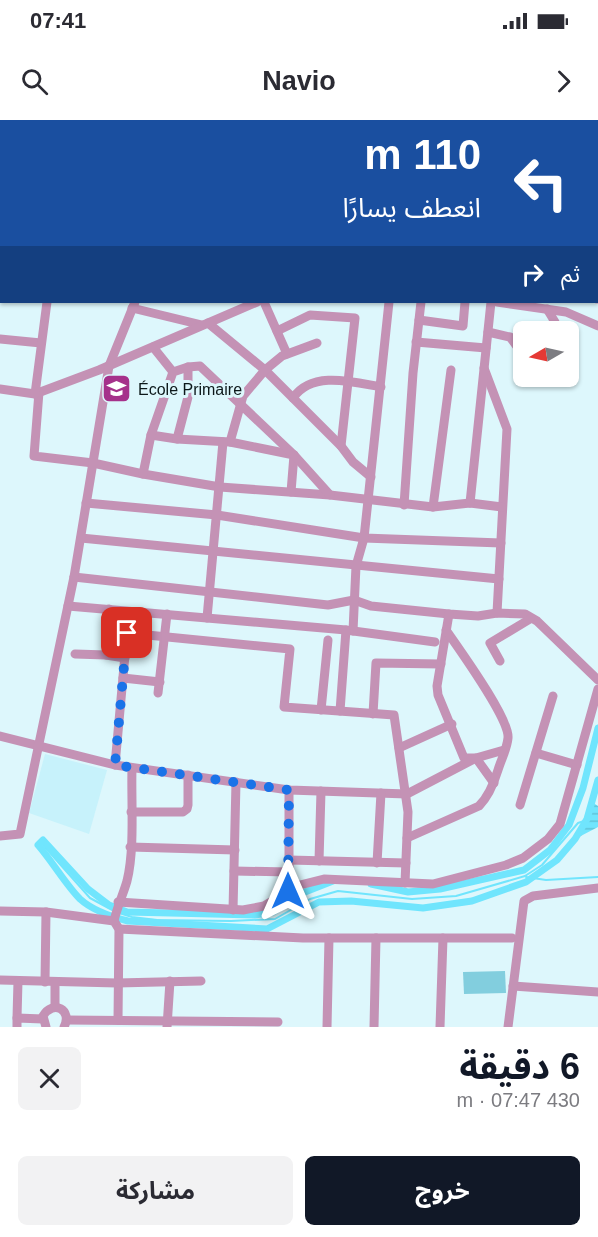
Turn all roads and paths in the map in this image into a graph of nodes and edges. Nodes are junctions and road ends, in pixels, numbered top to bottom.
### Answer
1 (47, 303) edge
2 (255, 303) edge
3 (264, 303) edge
4 (388, 303) edge
5 (421, 303) edge
6 (465, 303) edge
7 (491, 303) edge
8 (504, 303) edge
9 (133, 305) edge
10 (547, 309) junction
11 (419, 320) junction
12 (554, 321) edge
13 (205, 324) junction
14 (598, 326) edge
15 (277, 331) junction
16 (488, 332) junction
17 (0, 339) edge
18 (513, 340) edge
19 (416, 342) junction
20 (41, 344) junction
21 (317, 344) dead end
22 (153, 347) junction
23 (486, 348) junction
24 (287, 354) junction
25 (109, 366) junction
26 (188, 367) junction
27 (484, 368) junction
28 (265, 370) junction
29 (452, 370) dead end
30 (173, 372) junction
31 (348, 381) junction
32 (381, 387) junction
33 (0, 389) edge
34 (37, 393) junction
35 (293, 398) junction
36 (242, 404) junction
37 (480, 405) junction
38 (500, 407) junction
39 (151, 435) junction
40 (177, 439) junction
41 (226, 442) junction
42 (341, 446) junction
43 (294, 455) junction
44 (93, 463) junction
45 (143, 474) junction
46 (371, 477) junction
47 (220, 487) junction
48 (291, 492) junction
49 (330, 495) junction
50 (367, 500) junction
51 (86, 503) junction
52 (470, 503) junction
53 (404, 505) junction
54 (433, 507) junction
55 (502, 507) junction
56 (217, 515) junction
57 (81, 538) junction
58 (364, 538) junction
59 (501, 543) junction
60 (213, 552) junction
61 (356, 566) junction
62 (74, 578) junction
63 (499, 579) junction
64 (210, 591) junction
65 (354, 600) junction
66 (68, 606) junction
67 (109, 609) junction
68 (497, 613) junction
69 (167, 614) junction
70 (449, 614) junction
71 (207, 618) junction
72 (530, 618) junction
73 (349, 630) junction
74 (446, 630) junction
75 (165, 636) junction
76 (328, 639) dead end
77 (435, 642) dead end
78 (75, 654) dead end
79 (106, 655) junction
80 (125, 658) junction
81 (500, 662) dead end
82 (441, 663) junction
83 (123, 678) junction
84 (598, 680) edge
85 (160, 682) junction
86 (598, 689) edge
87 (158, 693) dead end
88 (553, 696) dead end
89 (321, 710) junction
90 (340, 711) junction
91 (373, 714) junction
92 (452, 724) junction
93 (1, 739) edge
94 (38, 745) junction
95 (399, 748) junction
96 (504, 750) junction
97 (536, 753) junction
98 (476, 758) junction
99 (115, 765) junction
100 (577, 765) junction
101 (132, 768) junction
102 (188, 775) junction
103 (236, 782) junction
104 (494, 783) junction
105 (289, 790) junction
106 (321, 791) junction
107 (381, 793) junction
108 (407, 794) junction
109 (520, 805) dead end
110 (131, 812) junction
111 (0, 836) edge
112 (407, 838) junction
113 (130, 847) junction
114 (235, 850) junction
115 (289, 860) junction
116 (319, 861) junction
117 (377, 862) junction
118 (406, 863) junction
119 (234, 871) junction
120 (289, 872) junction
121 (405, 883) junction
122 (598, 888) edge
123 (288, 891) junction
124 (233, 910) junction
125 (0, 911) edge
126 (46, 912) junction
127 (117, 915) junction
128 (328, 938) junction
129 (376, 938) junction
130 (442, 938) junction
131 (512, 938) dead end
132 (0, 980) edge
133 (18, 981) junction
134 (170, 981) junction
135 (201, 981) dead end
136 (50, 982) junction
137 (117, 983) junction
138 (513, 986) junction
139 (598, 992) edge
140 (55, 1007) junction
141 (118, 1020) junction
142 (278, 1022) dead end
143 (17, 1023) edge
144 (45, 1023) edge
145 (65, 1023) edge
146 (167, 1024) edge
147 (327, 1027) edge
148 (374, 1027) edge
149 (440, 1027) edge
150 (508, 1027) edge

1 - 20 street
2 - 13 street
3 - 15 street
4 - 32 street
5 - 11 street
6 - 11 street
7 - 16 street
8 - 10 street
9 - 13 street
9 - 25 street
10 - 12 street
10 - 14 street
11 - 19 street
13 - 22 street
13 - 28 street
15 - 24 street
15 - 31 street
16 - 18 street
16 - 23 street
17 - 20 street
19 - 23 street
19 - 53 street
20 - 34 street
21 - 24 street
22 - 25 street
22 - 30 street
23 - 27 street
24 - 28 street
25 - 34 street
25 - 44 street
26 - 30 street
26 - 36 street
26 - 40 street
27 - 37 street
27 - 38 street
28 - 35 street
28 - 36 street
29 - 54 street
30 - 39 street
31 - 32 street
31 - 35 street
31 - 42 street
32 - 46 street
33 - 34 street
34 - 44 street
35 - 42 street
36 - 41 street
36 - 43 street
37 - 38 street
37 - 52 street
38 - 55 street
39 - 40 street
39 - 45 street
40 - 41 street
41 - 43 street
41 - 47 street
42 - 46 street
43 - 48 street
43 - 49 street
44 - 45 street
44 - 51 street
45 - 47 street
46 - 50 street
47 - 48 street
47 - 56 street
48 - 49 street
49 - 50 street
50 - 53 street
50 - 58 street
51 - 56 street
51 - 57 street
52 - 54 street
52 - 55 street
53 - 54 street
55 - 59 street
56 - 58 street
56 - 60 street
57 - 60 street
57 - 62 street
58 - 59 street
58 - 61 street
59 - 63 street
60 - 61 street
60 - 64 street
61 - 63 street
61 - 65 street
62 - 64 street
62 - 66 street
63 - 68 street
64 - 65 street
64 - 71 street
65 - 70 street
65 - 73 street
66 - 67 street
66 - 94 street
67 - 69 street
67 - 79 street
68 - 70 street
68 - 72 street
69 - 71 street
69 - 75 street
70 - 74 street
71 - 73 street
72 - 81 street
72 - 84 street
73 - 77 street
73 - 90 street
74 - 82 street
74 - 96 street
75 - 80 street
75 - 85 street
75 - 89 street
76 - 89 street
78 - 79 street
79 - 80 street
80 - 83 street
82 - 91 street
82 - 92 street
83 - 85 street
83 - 99 street
85 - 87 street
86 - 100 street
88 - 97 street
89 - 90 street
90 - 91 street
91 - 95 street
92 - 95 street
92 - 98 street
93 - 94 street
94 - 99 street
94 - 111 street
95 - 108 street
96 - 98 street
96 - 104 street
97 - 100 street
97 - 109 street
98 - 104 street
98 - 108 street
99 - 101 street
100 - 121 street
101 - 102 street
101 - 110 street
102 - 103 street
102 - 110 street
103 - 105 street
103 - 114 street
104 - 112 street
105 - 106 street
105 - 115 street
106 - 107 street
106 - 116 street
107 - 108 street
107 - 117 street
108 - 112 street
110 - 113 street
112 - 118 street
113 - 114 street
113 - 127 street
114 - 119 street
115 - 116 street
115 - 120 street
116 - 117 street
117 - 118 street
118 - 121 street
119 - 120 street
119 - 124 street
120 - 123 street
121 - 123 street
122 - 138 street
123 - 124 street
124 - 127 street
125 - 126 street
126 - 127 street
126 - 136 street
127 - 128 street
127 - 137 street
128 - 129 street
128 - 147 street
129 - 130 street
129 - 148 street
130 - 131 street
130 - 149 street
132 - 133 street
133 - 136 street
133 - 143 street
134 - 135 street
134 - 137 street
134 - 146 street
136 - 137 street
136 - 140 street
137 - 141 street
138 - 139 street
138 - 150 street
140 - 144 street
140 - 145 street
141 - 145 street
141 - 146 street
142 - 146 street
143 - 144 street

